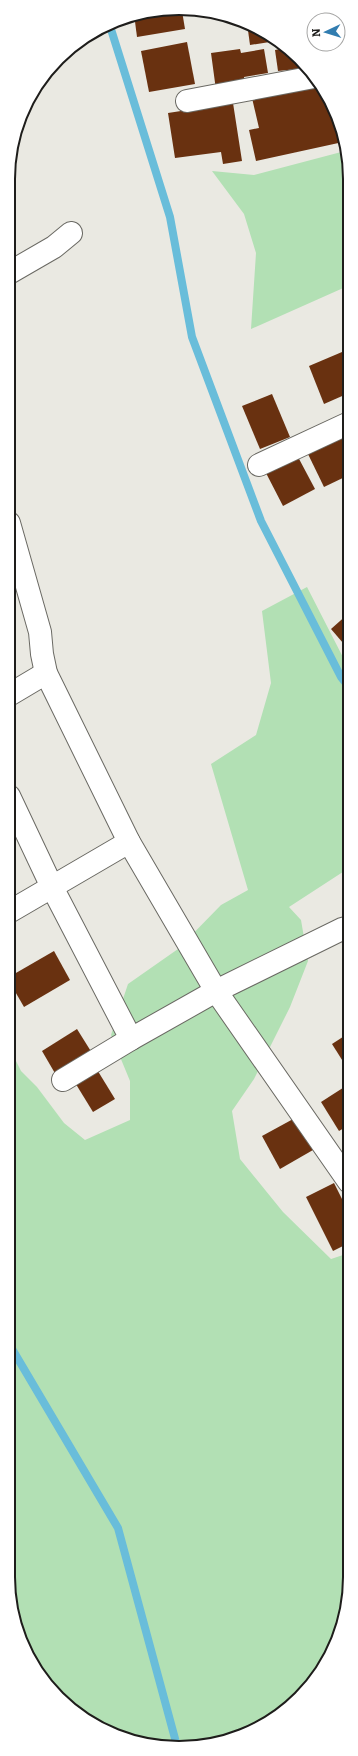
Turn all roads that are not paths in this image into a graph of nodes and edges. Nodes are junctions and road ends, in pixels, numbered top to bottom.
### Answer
1 (308, 78) edge
2 (187, 101) dead end
3 (71, 233) dead end
4 (15, 270) edge
5 (343, 426) edge
6 (259, 465) dead end
7 (15, 544) edge
8 (46, 673) junction
9 (15, 691) edge
10 (15, 809) edge
11 (129, 842) junction
12 (52, 887) junction
13 (15, 909) edge
14 (343, 928) edge
15 (216, 991) junction
16 (131, 1039) junction
17 (63, 1080) dead end
18 (343, 1173) edge

1 - 2 street
3 - 4 street
5 - 6 street
7 - 8 street
8 - 9 street
8 - 11 street
10 - 12 street
11 - 12 street
11 - 15 street
12 - 13 street
12 - 16 street
14 - 15 street
15 - 16 street
15 - 18 street
16 - 17 street

